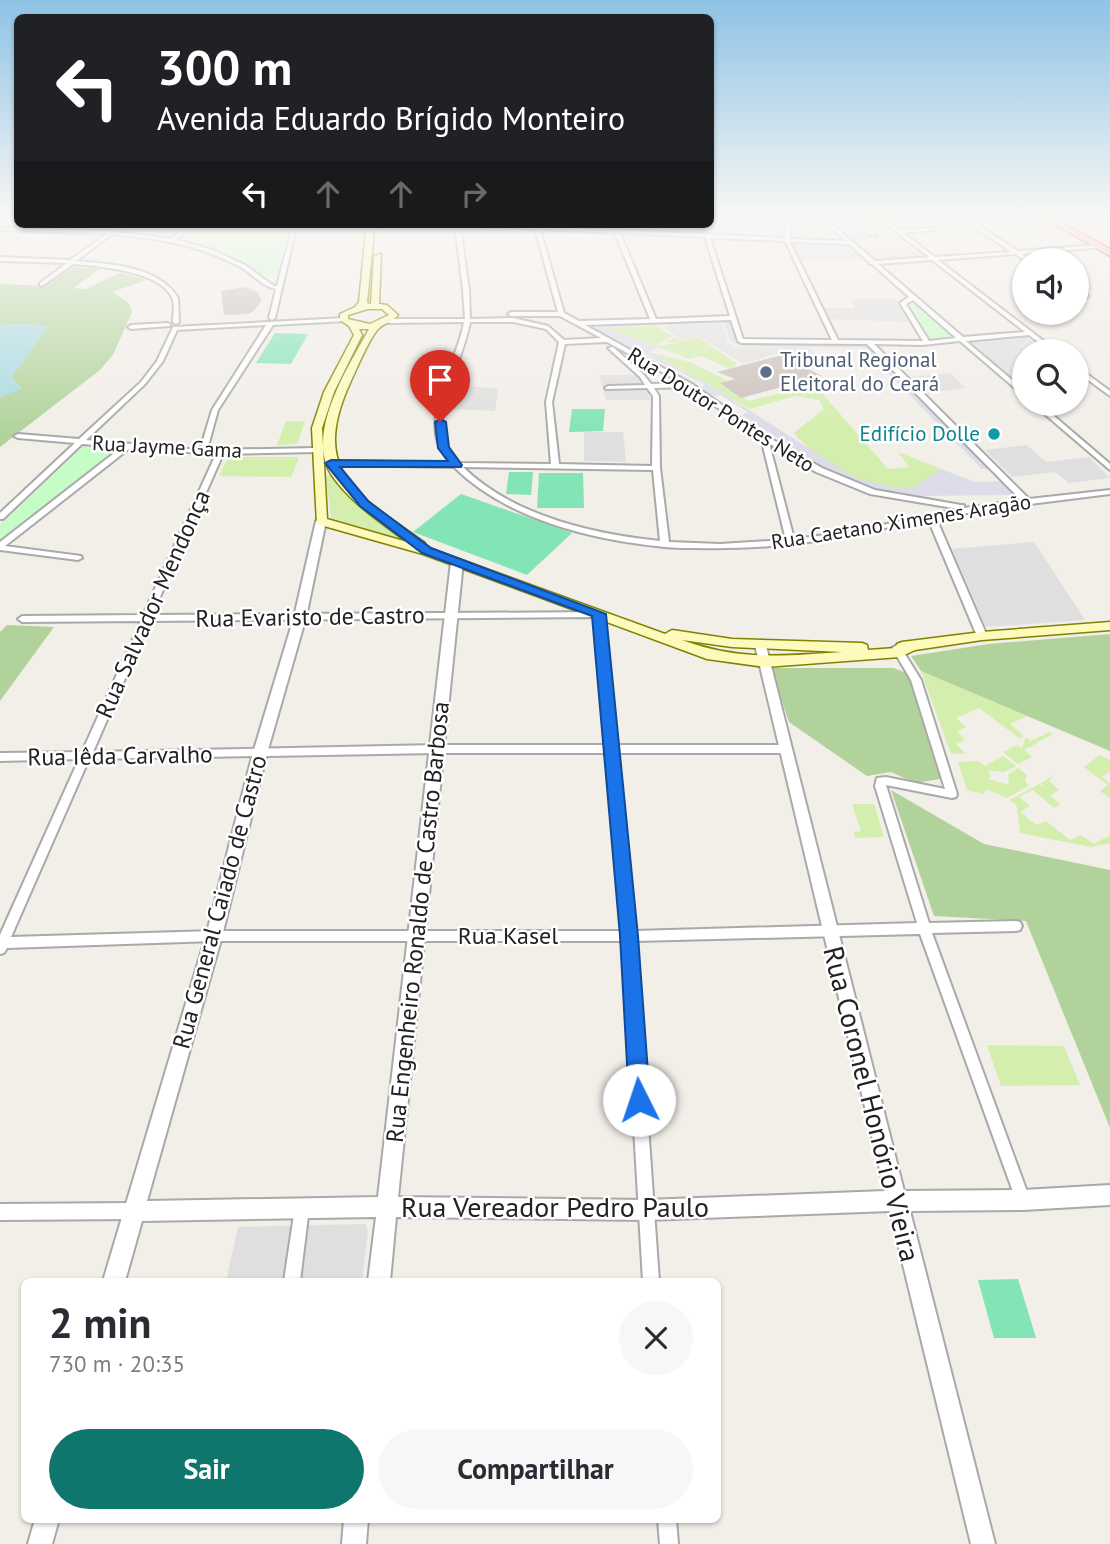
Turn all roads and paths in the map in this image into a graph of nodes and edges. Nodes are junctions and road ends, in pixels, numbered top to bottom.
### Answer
1 (167, 290) edge
2 (279, 290) edge
3 (364, 290) edge
4 (376, 290) edge
5 (464, 290) edge
6 (554, 290) edge
7 (641, 290) edge
8 (723, 290) edge
9 (811, 290) edge
10 (903, 290) edge
11 (973, 290) edge
12 (912, 298) junction
13 (376, 306) junction
14 (359, 307) junction
15 (390, 310) junction
16 (561, 314) junction
17 (467, 316) junction
18 (501, 317) junction
19 (732, 318) junction
20 (653, 319) junction
21 (347, 320) junction
22 (272, 321) junction
23 (389, 321) junction
24 (579, 324) junction
25 (176, 325) junction
26 (375, 326) junction
27 (131, 327) dead end
28 (1030, 333) junction
29 (960, 339) junction
30 (1038, 339) edge
31 (607, 340) junction
32 (562, 342) junction
33 (836, 342) junction
34 (868, 342) junction
35 (927, 342) junction
36 (347, 357) junction
37 (359, 358) junction
38 (1089, 378) edge
39 (1012, 384) edge
40 (1110, 384) edge
41 (690, 385) junction
42 (1099, 386) junction
43 (650, 387) junction
44 (608, 388) dead end
45 (1110, 394) edge
46 (322, 411) junction
47 (335, 411) junction
48 (1050, 416) edge
49 (18, 436) dead end
50 (764, 437) junction
51 (80, 443) junction
52 (127, 447) junction
53 (317, 450) junction
54 (203, 452) junction
55 (220, 452) junction
56 (324, 463) junction
57 (457, 465) junction
58 (555, 466) junction
59 (656, 468) junction
60 (1110, 468) edge
61 (1110, 492) edge
62 (1027, 502) junction
63 (974, 509) junction
64 (931, 516) junction
65 (0, 517) edge
66 (321, 521) junction
67 (790, 540) junction
68 (665, 545) junction
69 (0, 547) edge
70 (427, 551) junction
71 (78, 558) dead end
72 (457, 562) junction
73 (599, 614) junction
74 (452, 615) junction
75 (300, 617) junction
76 (145, 618) junction
77 (22, 619) dead end
78 (635, 626) junction
79 (1109, 628) edge
80 (982, 636) junction
81 (761, 645) junction
82 (903, 648) junction
83 (765, 662) junction
84 (612, 748) junction
85 (437, 749) junction
86 (786, 749) junction
87 (260, 753) junction
88 (0, 757) edge
89 (85, 757) junction
90 (1016, 926) dead end
91 (924, 928) junction
92 (828, 929) junction
93 (419, 935) junction
94 (214, 936) junction
95 (629, 936) junction
96 (1, 945) edge
97 (1110, 1195) edge
98 (896, 1200) junction
99 (1023, 1200) junction
100 (303, 1208) junction
101 (386, 1208) junction
102 (646, 1210) junction
103 (133, 1211) junction
104 (0, 1212) edge
105 (115, 1278) edge
106 (292, 1278) edge
107 (379, 1278) edge
108 (651, 1278) edge
109 (46, 1523) edge
110 (356, 1523) edge
111 (667, 1523) edge
112 (40, 1544) edge
113 (354, 1544) edge
114 (669, 1544) edge
115 (983, 1544) edge

1 - 25 street
2 - 22 street
3 - 14 main road
4 - 13 main road
5 - 17 street, Rua Caetano Ximenes Aragão
6 - 16 street
7 - 20 street
8 - 19 street
9 - 33 street
10 - 12 street
11 - 28 street
12 - 29 street
12 - 35 street
13 - 14 main road
13 - 15 main road
14 - 21 main road
15 - 17 street
15 - 23 main road
16 - 18 street
16 - 24 street, Rua Doutor Pontes Neto
17 - 18 street
17 - 23 street
17 - 57 street, Rua Caetano Ximenes Aragão
18 - 32 street
19 - 20 street
19 - 33 street
20 - 24 street
21 - 22 street
21 - 26 main road
21 - 36 main road
22 - 25 street
22 - 54 street
23 - 26 main road
24 - 31 street, Rua Doutor Pontes Neto
25 - 27 street
25 - 51 street
26 - 37 main road
28 - 29 street
28 - 30 street
29 - 35 street
29 - 39 street
31 - 32 street
31 - 41 street, Rua Doutor Pontes Neto
31 - 43 street
32 - 58 street
33 - 34 street
34 - 35 street
34 - 62 street
36 - 37 main road
36 - 46 main road
37 - 47 main road
38 - 42 street
40 - 42 street
41 - 43 street
41 - 50 street, Rua Doutor Pontes Neto
42 - 45 street
43 - 44 street
43 - 59 street
46 - 47 main road
46 - 53 main road
47 - 56 main road
48 - 60 street
49 - 51 street, Rua Jayme Gama
50 - 63 street, Rua Doutor Pontes Neto
50 - 67 street
51 - 52 street, Rua Jayme Gama
51 - 65 street
52 - 54 street, Rua Jayme Gama
52 - 69 street
53 - 55 street, Rua Jayme Gama
53 - 56 main road
54 - 55 street, Rua Jayme Gama
55 - 76 street, Rua Salvador Mendonça
56 - 57 street
56 - 66 main road
56 - 70 main road
57 - 58 street
57 - 68 street, Rua Caetano Ximenes Aragão
58 - 59 street
59 - 68 street
61 - 62 street, Rua Caetano Ximenes Aragão
62 - 63 street, Rua Caetano Ximenes Aragão
63 - 64 street, Rua Caetano Ximenes Aragão
64 - 67 street, Rua Caetano Ximenes Aragão
64 - 80 street
66 - 70 main road
66 - 75 street, Rua General Caiado de Castro
67 - 68 street, Rua Caetano Ximenes Aragão
69 - 71 street
70 - 72 main road
72 - 73 main road
72 - 74 street, Rua Engenheiro Ronaldo de Castro Barbosa
73 - 74 street, Rua Evaristo de Castro
73 - 78 main road
73 - 84 street
74 - 75 street, Rua Evaristo de Castro
74 - 85 street, Rua Engenheiro Ronaldo de Castro Barbosa
75 - 76 street, Rua Evaristo de Castro
75 - 87 street, Rua General Caiado de Castro
76 - 77 street, Rua Evaristo de Castro
76 - 89 street, Rua Salvador Mendonça
78 - 81 main road
78 - 83 main road
79 - 80 main road
80 - 82 main road
81 - 82 main road
81 - 83 street, Rua Coronel Honório Vieira
82 - 83 main road
82 - 91 street
83 - 86 street, Rua Coronel Honório Vieira
84 - 85 street, Rua Iêda Carvalho
84 - 86 street, Rua Iêda Carvalho
84 - 95 street
85 - 87 street, Rua Iêda Carvalho
85 - 93 street, Rua Engenheiro Ronaldo de Castro Barbosa
86 - 92 street, Rua Coronel Honório Vieira
87 - 89 street, Rua Iêda Carvalho
87 - 94 street, Rua General Caiado de Castro
88 - 89 street, Rua Iêda Carvalho
89 - 96 street, Rua Salvador Mendonça
90 - 91 street, Rua Kasel
91 - 92 street, Rua Kasel
91 - 99 street
92 - 95 street, Rua Kasel
92 - 98 street, Rua Coronel Honório Vieira
93 - 94 street, Rua Kasel
93 - 95 street, Rua Kasel
93 - 101 street, Rua Engenheiro Ronaldo de Castro Barbosa
94 - 96 street, Rua Kasel
94 - 103 street, Rua General Caiado de Castro
95 - 102 street
97 - 99 street, Rua Vereador Pedro Paulo
98 - 99 street, Rua Vereador Pedro Paulo
98 - 102 street, Rua Vereador Pedro Paulo
98 - 115 street, Rua Coronel Honório Vieira
100 - 101 street, Rua Vereador Pedro Paulo
100 - 103 street, Rua Vereador Pedro Paulo
100 - 106 street
101 - 102 street, Rua Vereador Pedro Paulo
101 - 107 street, Rua Engenheiro Ronaldo de Castro Barbosa
102 - 108 street
103 - 104 street, Rua Vereador Pedro Paulo
103 - 105 street, Rua General Caiado de Castro
109 - 112 street
110 - 113 street
111 - 114 street

